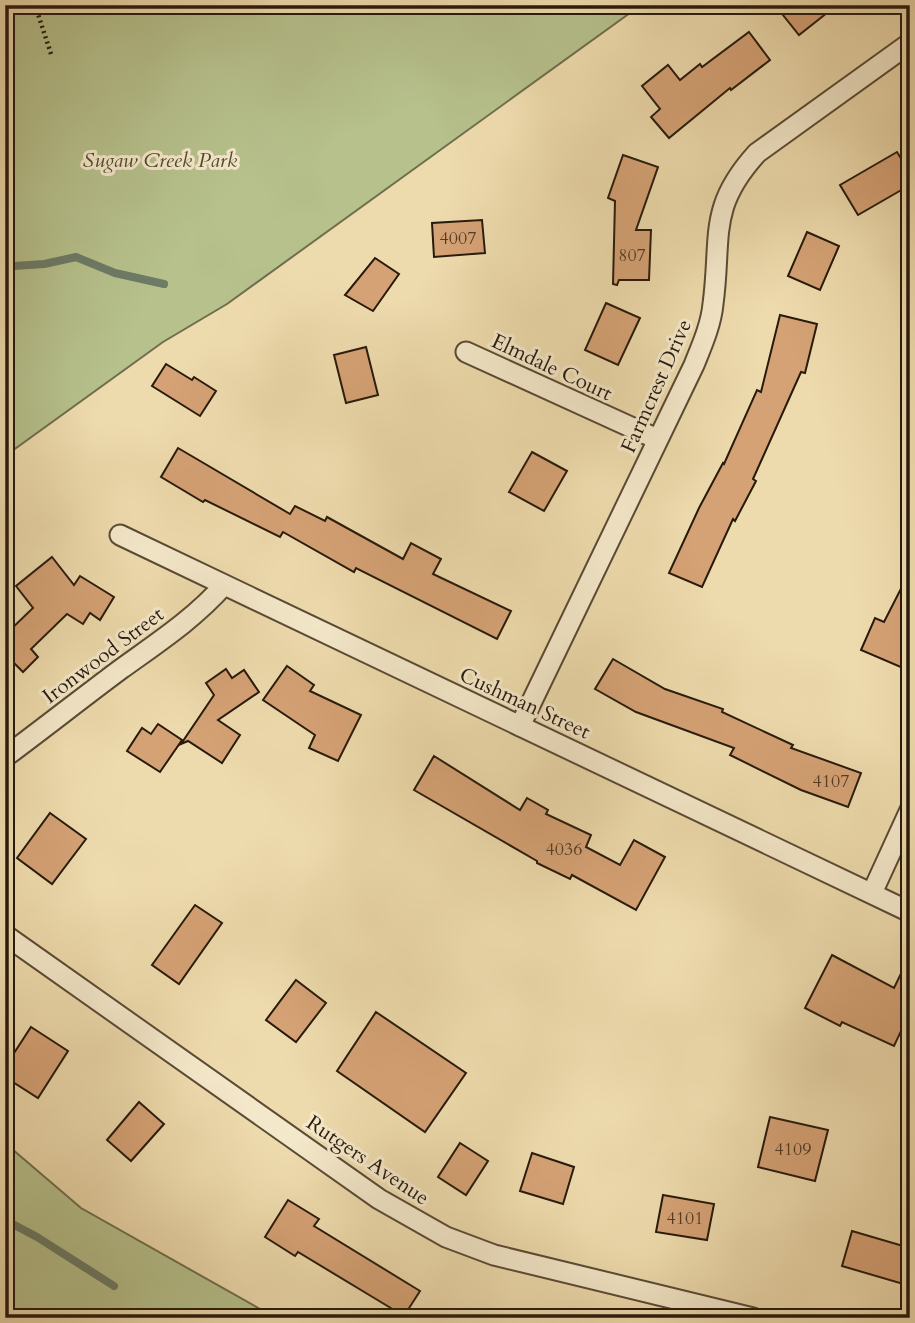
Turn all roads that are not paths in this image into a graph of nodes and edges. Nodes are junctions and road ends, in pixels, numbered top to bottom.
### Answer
1 (910, 43) edge
2 (466, 352) dead end
3 (657, 439) junction
4 (120, 535) dead end
5 (224, 585) junction
6 (520, 726) junction
7 (5, 757) edge
8 (910, 810) edge
9 (872, 894) junction
10 (910, 912) edge
11 (5, 935) edge
12 (753, 1318) edge

1 - 3 street, Farmcrest Drive
2 - 3 street, Elmdale Court
3 - 6 street, Farmcrest Drive
4 - 5 street, Cushman Street
5 - 6 street, Cushman Street
5 - 7 street, Ironwood Street
6 - 9 street, Cushman Street
8 - 9 street
9 - 10 street, Cushman Street
11 - 12 street, Rutgers Avenue

